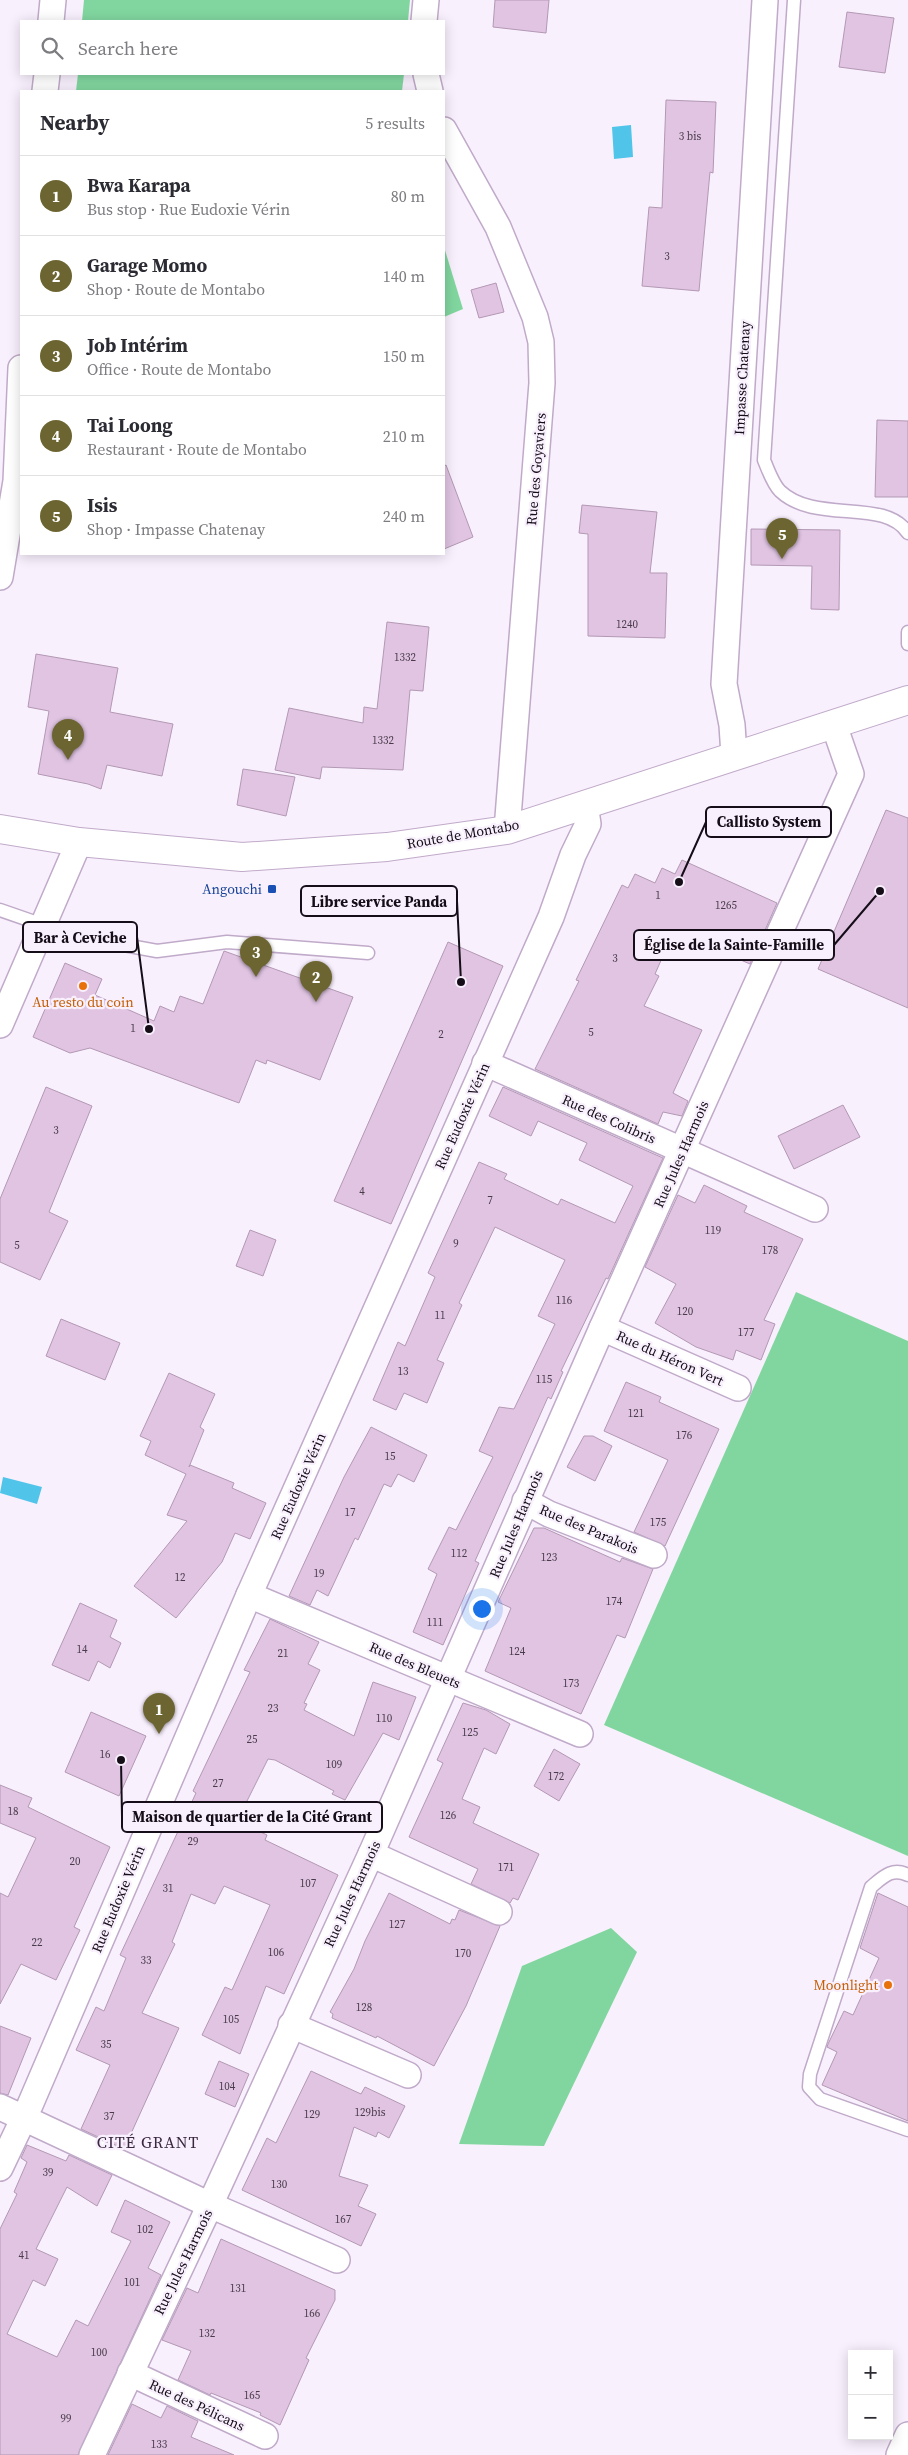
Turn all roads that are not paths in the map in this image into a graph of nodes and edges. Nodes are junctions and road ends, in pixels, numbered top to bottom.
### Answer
1 (53, 0) edge
2 (426, 0) edge
3 (765, 0) edge
4 (794, 0) edge
5 (51, 20) edge
6 (424, 20) edge
7 (46, 75) edge
8 (426, 75) edge
9 (45, 90) edge
10 (430, 90) edge
11 (445, 132) edge
12 (20, 391) edge
13 (908, 533) edge
14 (0, 578) edge
15 (908, 632) edge
16 (908, 644) edge
17 (908, 700) edge
18 (834, 725) junction
19 (734, 755) junction
20 (585, 804) junction
21 (0, 829) edge
22 (507, 830) junction
23 (79, 842) junction
24 (0, 910) edge
25 (43, 926) junction
26 (368, 953) dead end
27 (0, 1025) edge
28 (485, 1063) junction
29 (682, 1152) junction
30 (815, 1209) dead end
31 (602, 1328) junction
32 (738, 1388) dead end
33 (525, 1502) junction
34 (654, 1555) dead end
35 (249, 1595) junction
36 (450, 1679) junction
37 (580, 1734) dead end
38 (371, 1854) junction
39 (908, 1875) edge
40 (499, 1912) dead end
41 (291, 2025) junction
42 (408, 2075) dead end
43 (0, 2107) edge
44 (24, 2118) junction
45 (908, 2130) edge
46 (0, 2168) edge
47 (210, 2205) junction
48 (337, 2260) dead end
49 (130, 2373) junction
50 (908, 2435) edge
51 (265, 2436) dead end
52 (92, 2455) edge
53 (899, 2455) edge

1 - 5 street
2 - 6 street
3 - 19 street, Impasse Chatenay
4 - 13 lane
7 - 9 street
8 - 10 street
11 - 22 street, Rue des Goyaviers
12 - 14 street
15 - 16 lane
17 - 18 main road, Route de Montabo
18 - 19 main road, Route de Montabo
18 - 29 street, Rue Jules Harmois
19 - 20 main road, Route de Montabo
20 - 22 main road, Route de Montabo
20 - 28 street, Rue Eudoxie Vérin
21 - 23 main road, Route de Montabo
22 - 23 main road, Route de Montabo
23 - 25 street
24 - 25 lane
25 - 26 lane
25 - 27 street
28 - 29 street, Rue des Colibris
28 - 35 street, Rue Eudoxie Vérin
29 - 30 street, Rue des Colibris
29 - 31 street, Rue Jules Harmois
31 - 32 street, Rue du Héron Vert
31 - 33 street, Rue Jules Harmois
33 - 34 street, Rue des Parakois
33 - 36 street, Rue Jules Harmois
35 - 36 street, Rue des Bleuets
35 - 44 street, Rue Eudoxie Vérin
36 - 37 street, Rue des Bleuets
36 - 38 street, Rue Jules Harmois
38 - 40 street
38 - 41 street, Rue Jules Harmois
39 - 45 lane
41 - 42 street
41 - 47 street, Rue Jules Harmois
43 - 44 street
44 - 46 street, Rue Eudoxie Vérin
44 - 47 street
47 - 48 street
47 - 49 street, Rue Jules Harmois
49 - 51 street, Rue des Pélicans
49 - 52 street, Rue Jules Harmois
50 - 53 street

